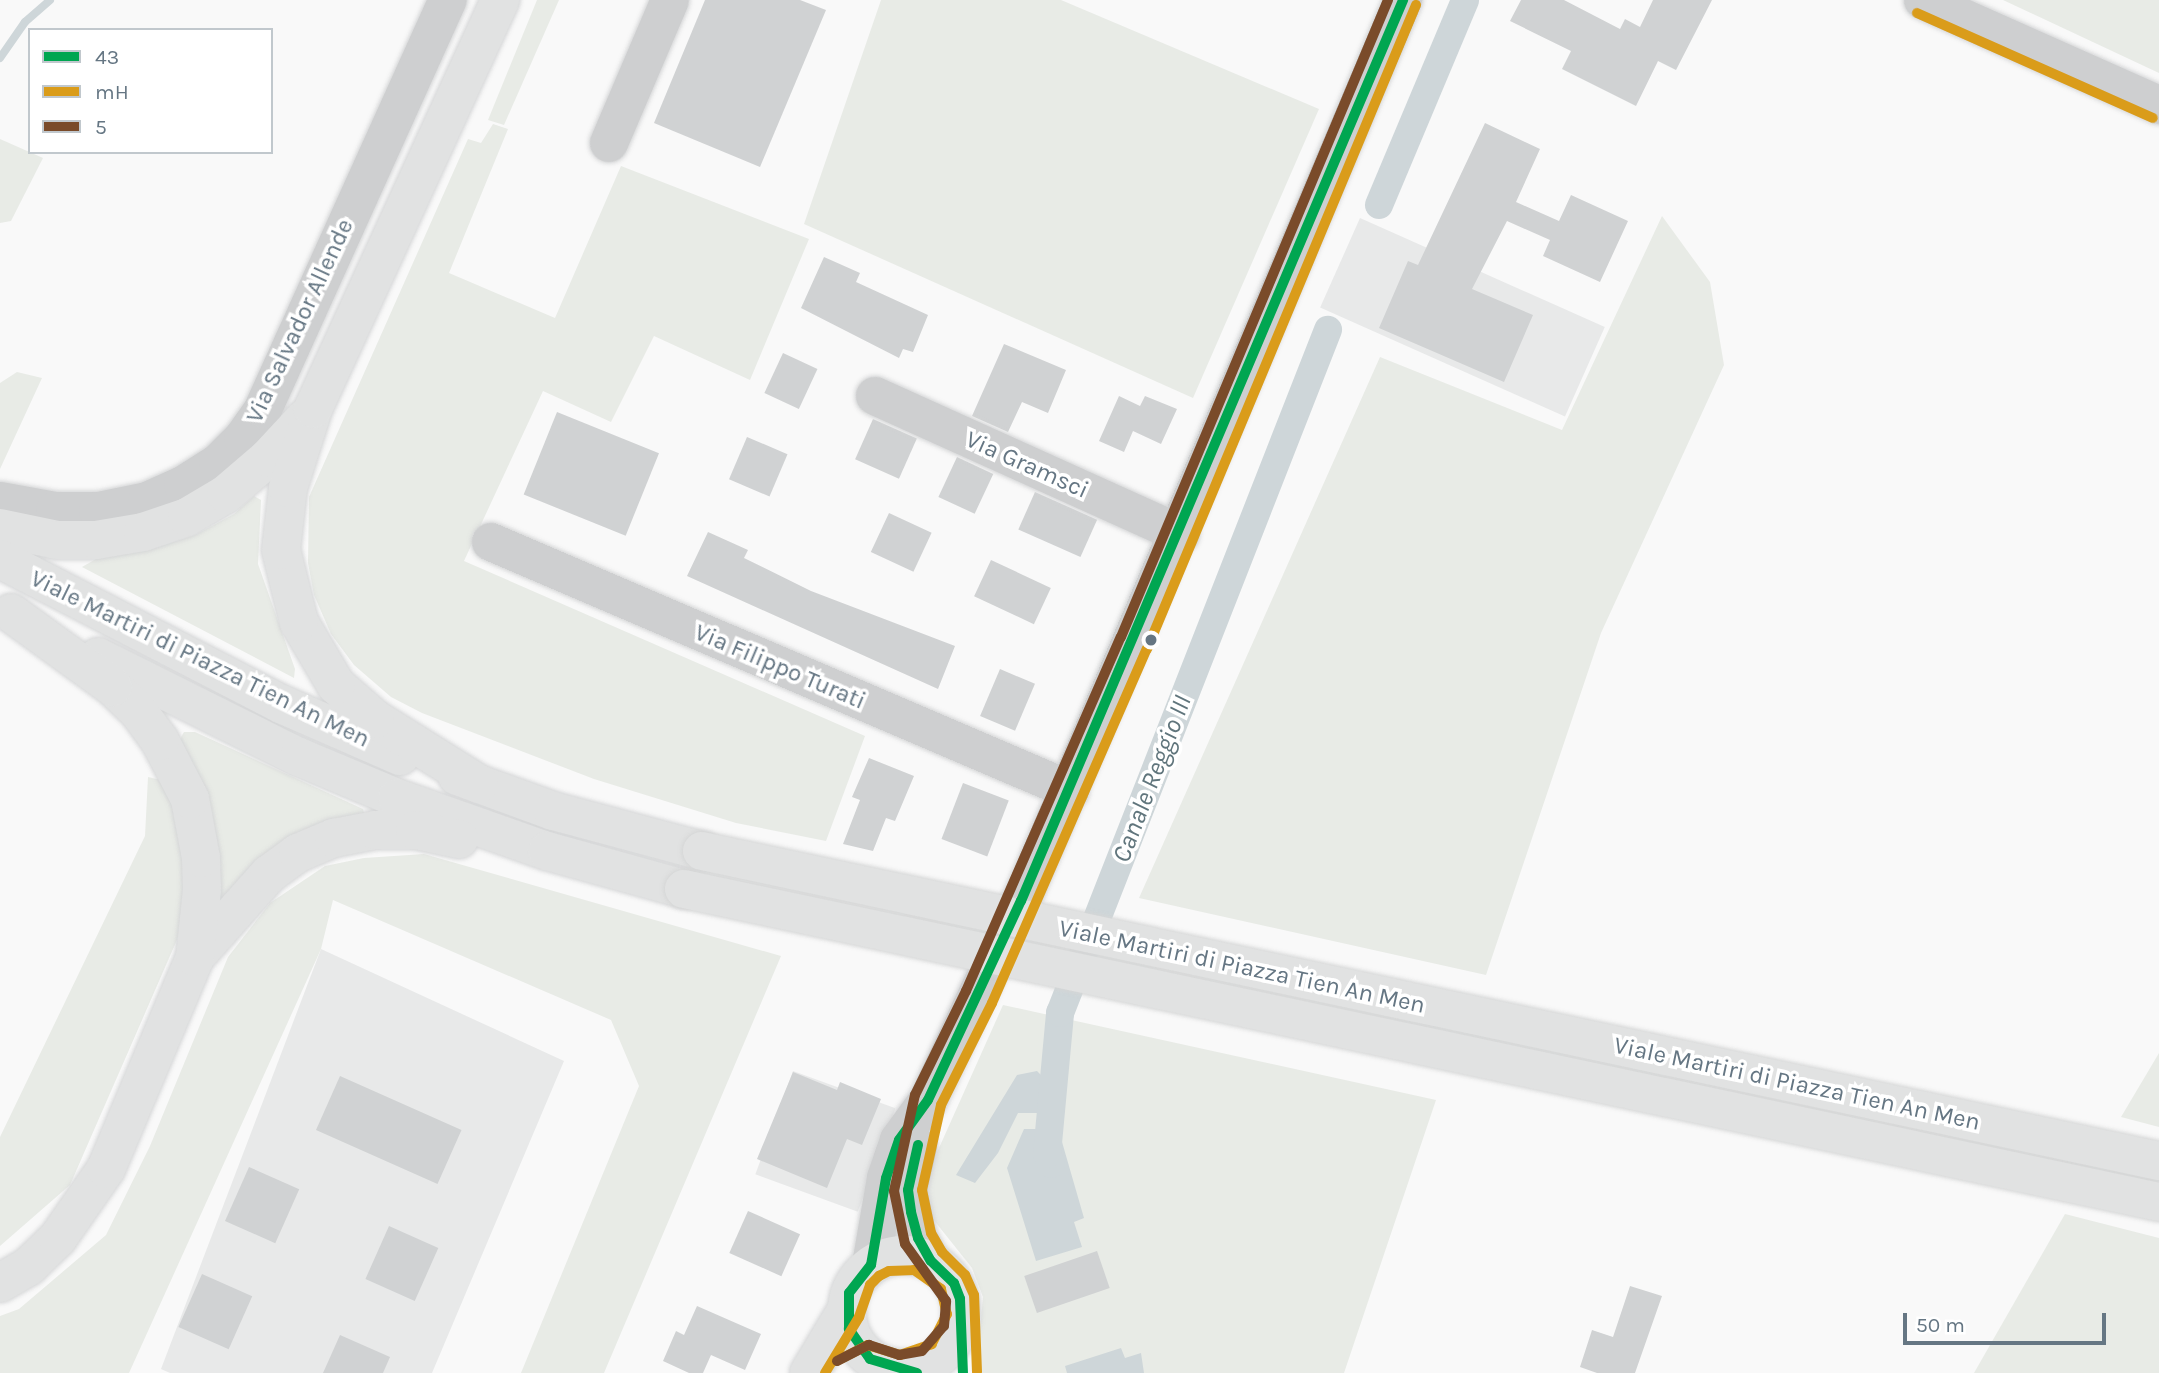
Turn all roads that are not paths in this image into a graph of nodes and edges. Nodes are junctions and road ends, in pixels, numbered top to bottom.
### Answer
1 (448, 0) edge
2 (500, 0) edge
3 (670, 0) edge
4 (1403, 0) edge
5 (1923, 0) edge
6 (2159, 105) edge
7 (609, 143) dead end
8 (875, 396) dead end
9 (313, 409) junction
10 (0, 501) edge
11 (0, 528) edge
12 (1180, 534) junction
13 (491, 542) dead end
14 (0, 559) edge
15 (6, 610) edge
16 (480, 784) junction
17 (1070, 790) junction
18 (547, 851) junction
19 (195, 957) junction
20 (928, 1100) junction
21 (2159, 1161) edge
22 (2159, 1202) edge
23 (931, 1261) junction
24 (871, 1265) junction
25 (0, 1283) edge
26 (846, 1311) junction
27 (958, 1330) junction
28 (857, 1366) edge
29 (915, 1371) edge
30 (809, 1373) edge
31 (962, 1373) edge

1 - 10 street, Via Salvador Allende
2 - 9 main road
3 - 7 street
4 - 12 street
5 - 6 street
8 - 12 street, Via Gramsci
9 - 11 main road
9 - 16 main road
12 - 17 street
13 - 17 street, Via Filippo Turati
14 - 16 main road, Viale Martiri di Piazza Tien An Men
15 - 18 main road, Viale Martiri di Piazza Tien An Men
15 - 19 main road
16 - 21 main road, Viale Martiri di Piazza Tien An Men, bridge
17 - 20 street
18 - 19 main road
18 - 22 main road, Viale Martiri di Piazza Tien An Men, bridge
19 - 25 main road
20 - 23 street
20 - 24 street
23 - 24 main road
23 - 27 main road
24 - 26 main road
26 - 28 main road
26 - 30 main road
27 - 29 main road
27 - 31 main road
28 - 29 main road

